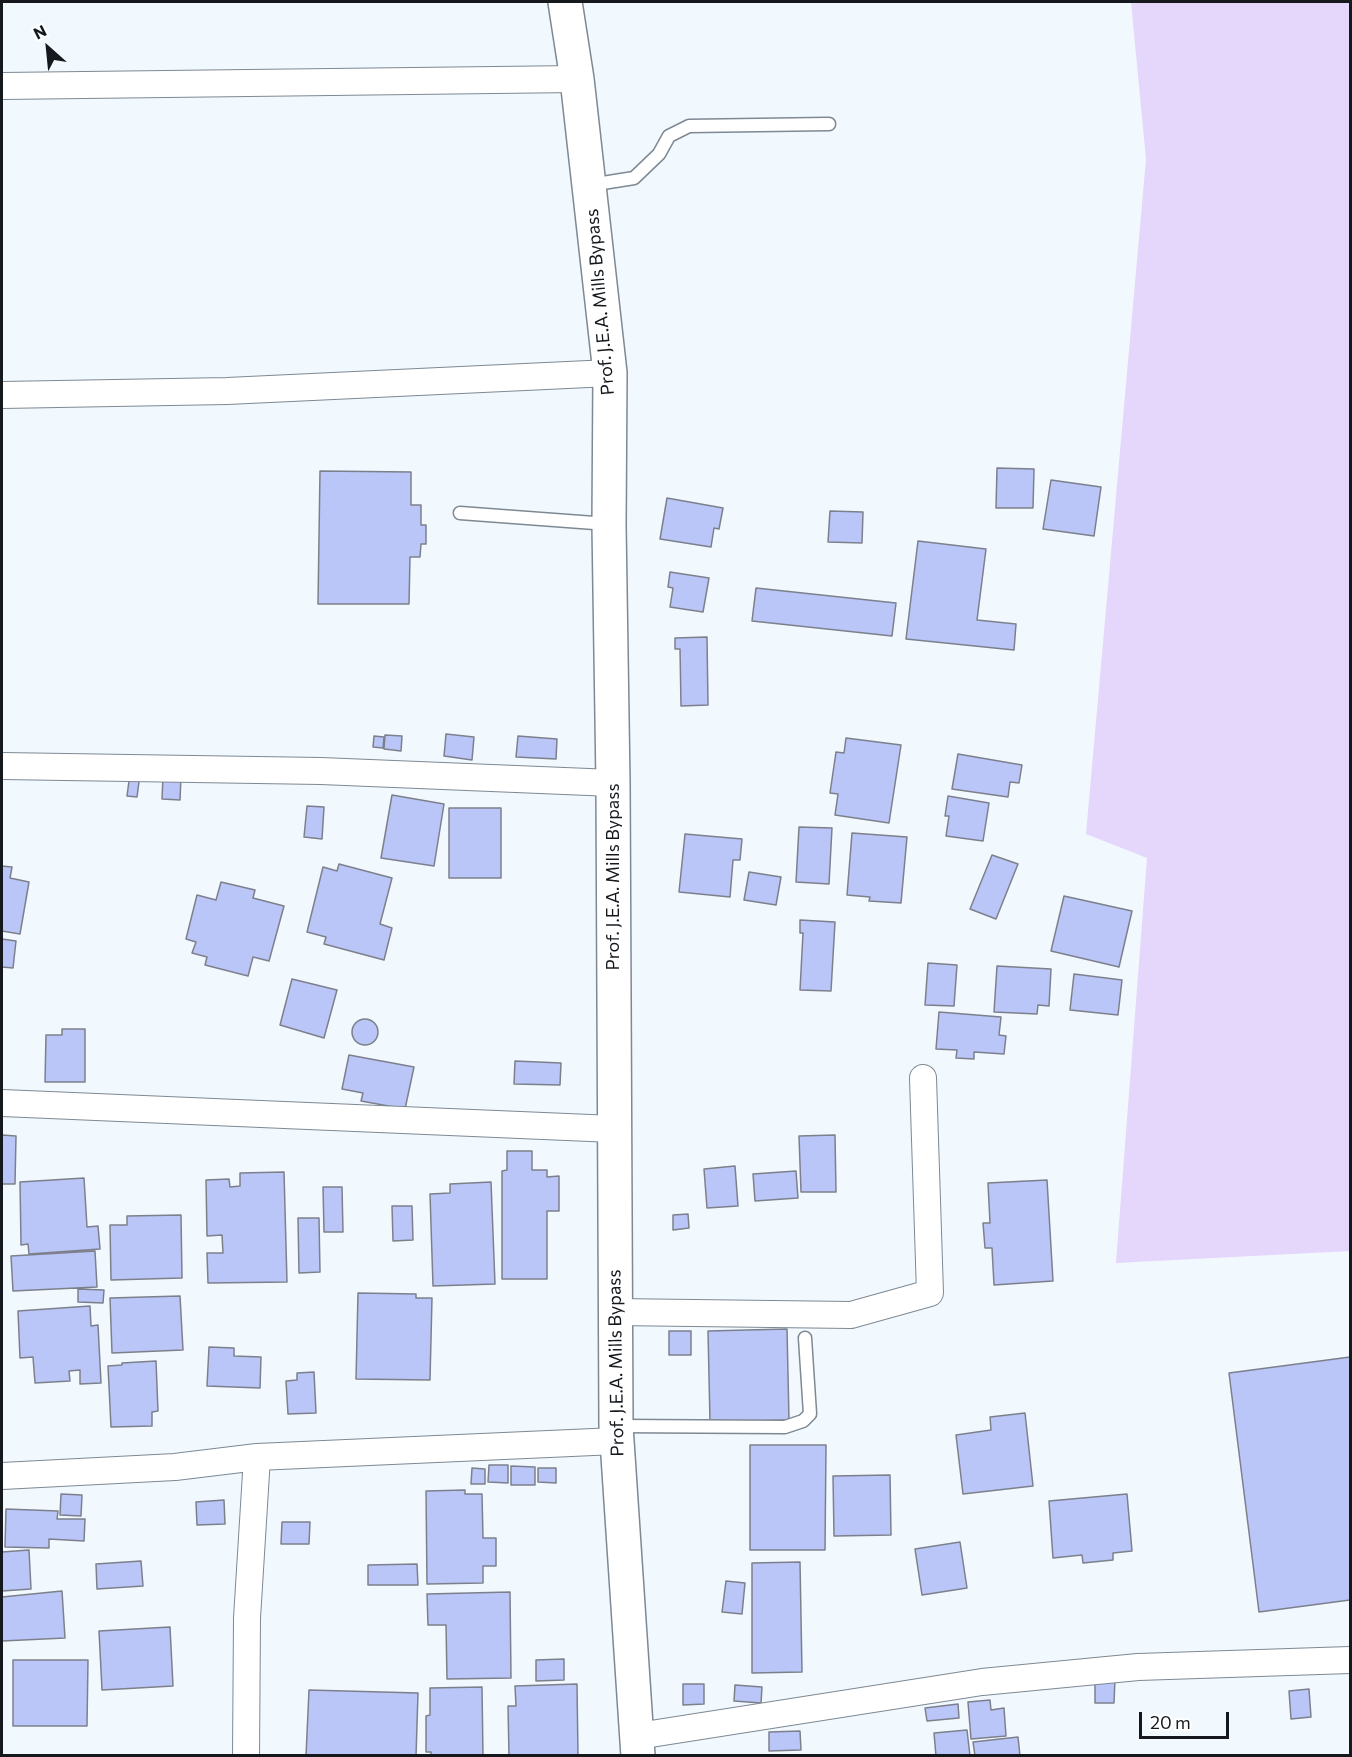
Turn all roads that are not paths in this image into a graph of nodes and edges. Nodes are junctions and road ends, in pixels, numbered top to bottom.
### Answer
1 (565, 2) edge
2 (577, 79) junction
3 (2, 86) edge
4 (829, 124) dead end
5 (589, 186) junction
6 (610, 374) junction
7 (2, 395) edge
8 (460, 513) dead end
9 (609, 525) junction
10 (2, 766) edge
11 (613, 783) junction
12 (923, 1078) dead end
13 (2, 1103) edge
14 (614, 1129) junction
15 (615, 1312) junction
16 (805, 1338) dead end
17 (616, 1434) junction
18 (257, 1457) junction
19 (2, 1476) edge
20 (1350, 1660) edge
21 (638, 1746) edge
22 (246, 1755) edge

1 - 2 street, Prof. J.E.A. Mills Bypass
2 - 3 street
2 - 5 street, Prof. J.E.A. Mills Bypass
4 - 5 lane
5 - 6 street, Prof. J.E.A. Mills Bypass
6 - 7 street
6 - 9 street, Prof. J.E.A. Mills Bypass
8 - 9 lane
9 - 11 street, Prof. J.E.A. Mills Bypass
10 - 11 street
11 - 14 street, Prof. J.E.A. Mills Bypass
12 - 15 street
13 - 14 street
14 - 15 street, Prof. J.E.A. Mills Bypass
15 - 17 street, Prof. J.E.A. Mills Bypass
16 - 17 lane
17 - 18 street
17 - 21 street, Prof. J.E.A. Mills Bypass
18 - 19 street
18 - 22 street
20 - 21 street

